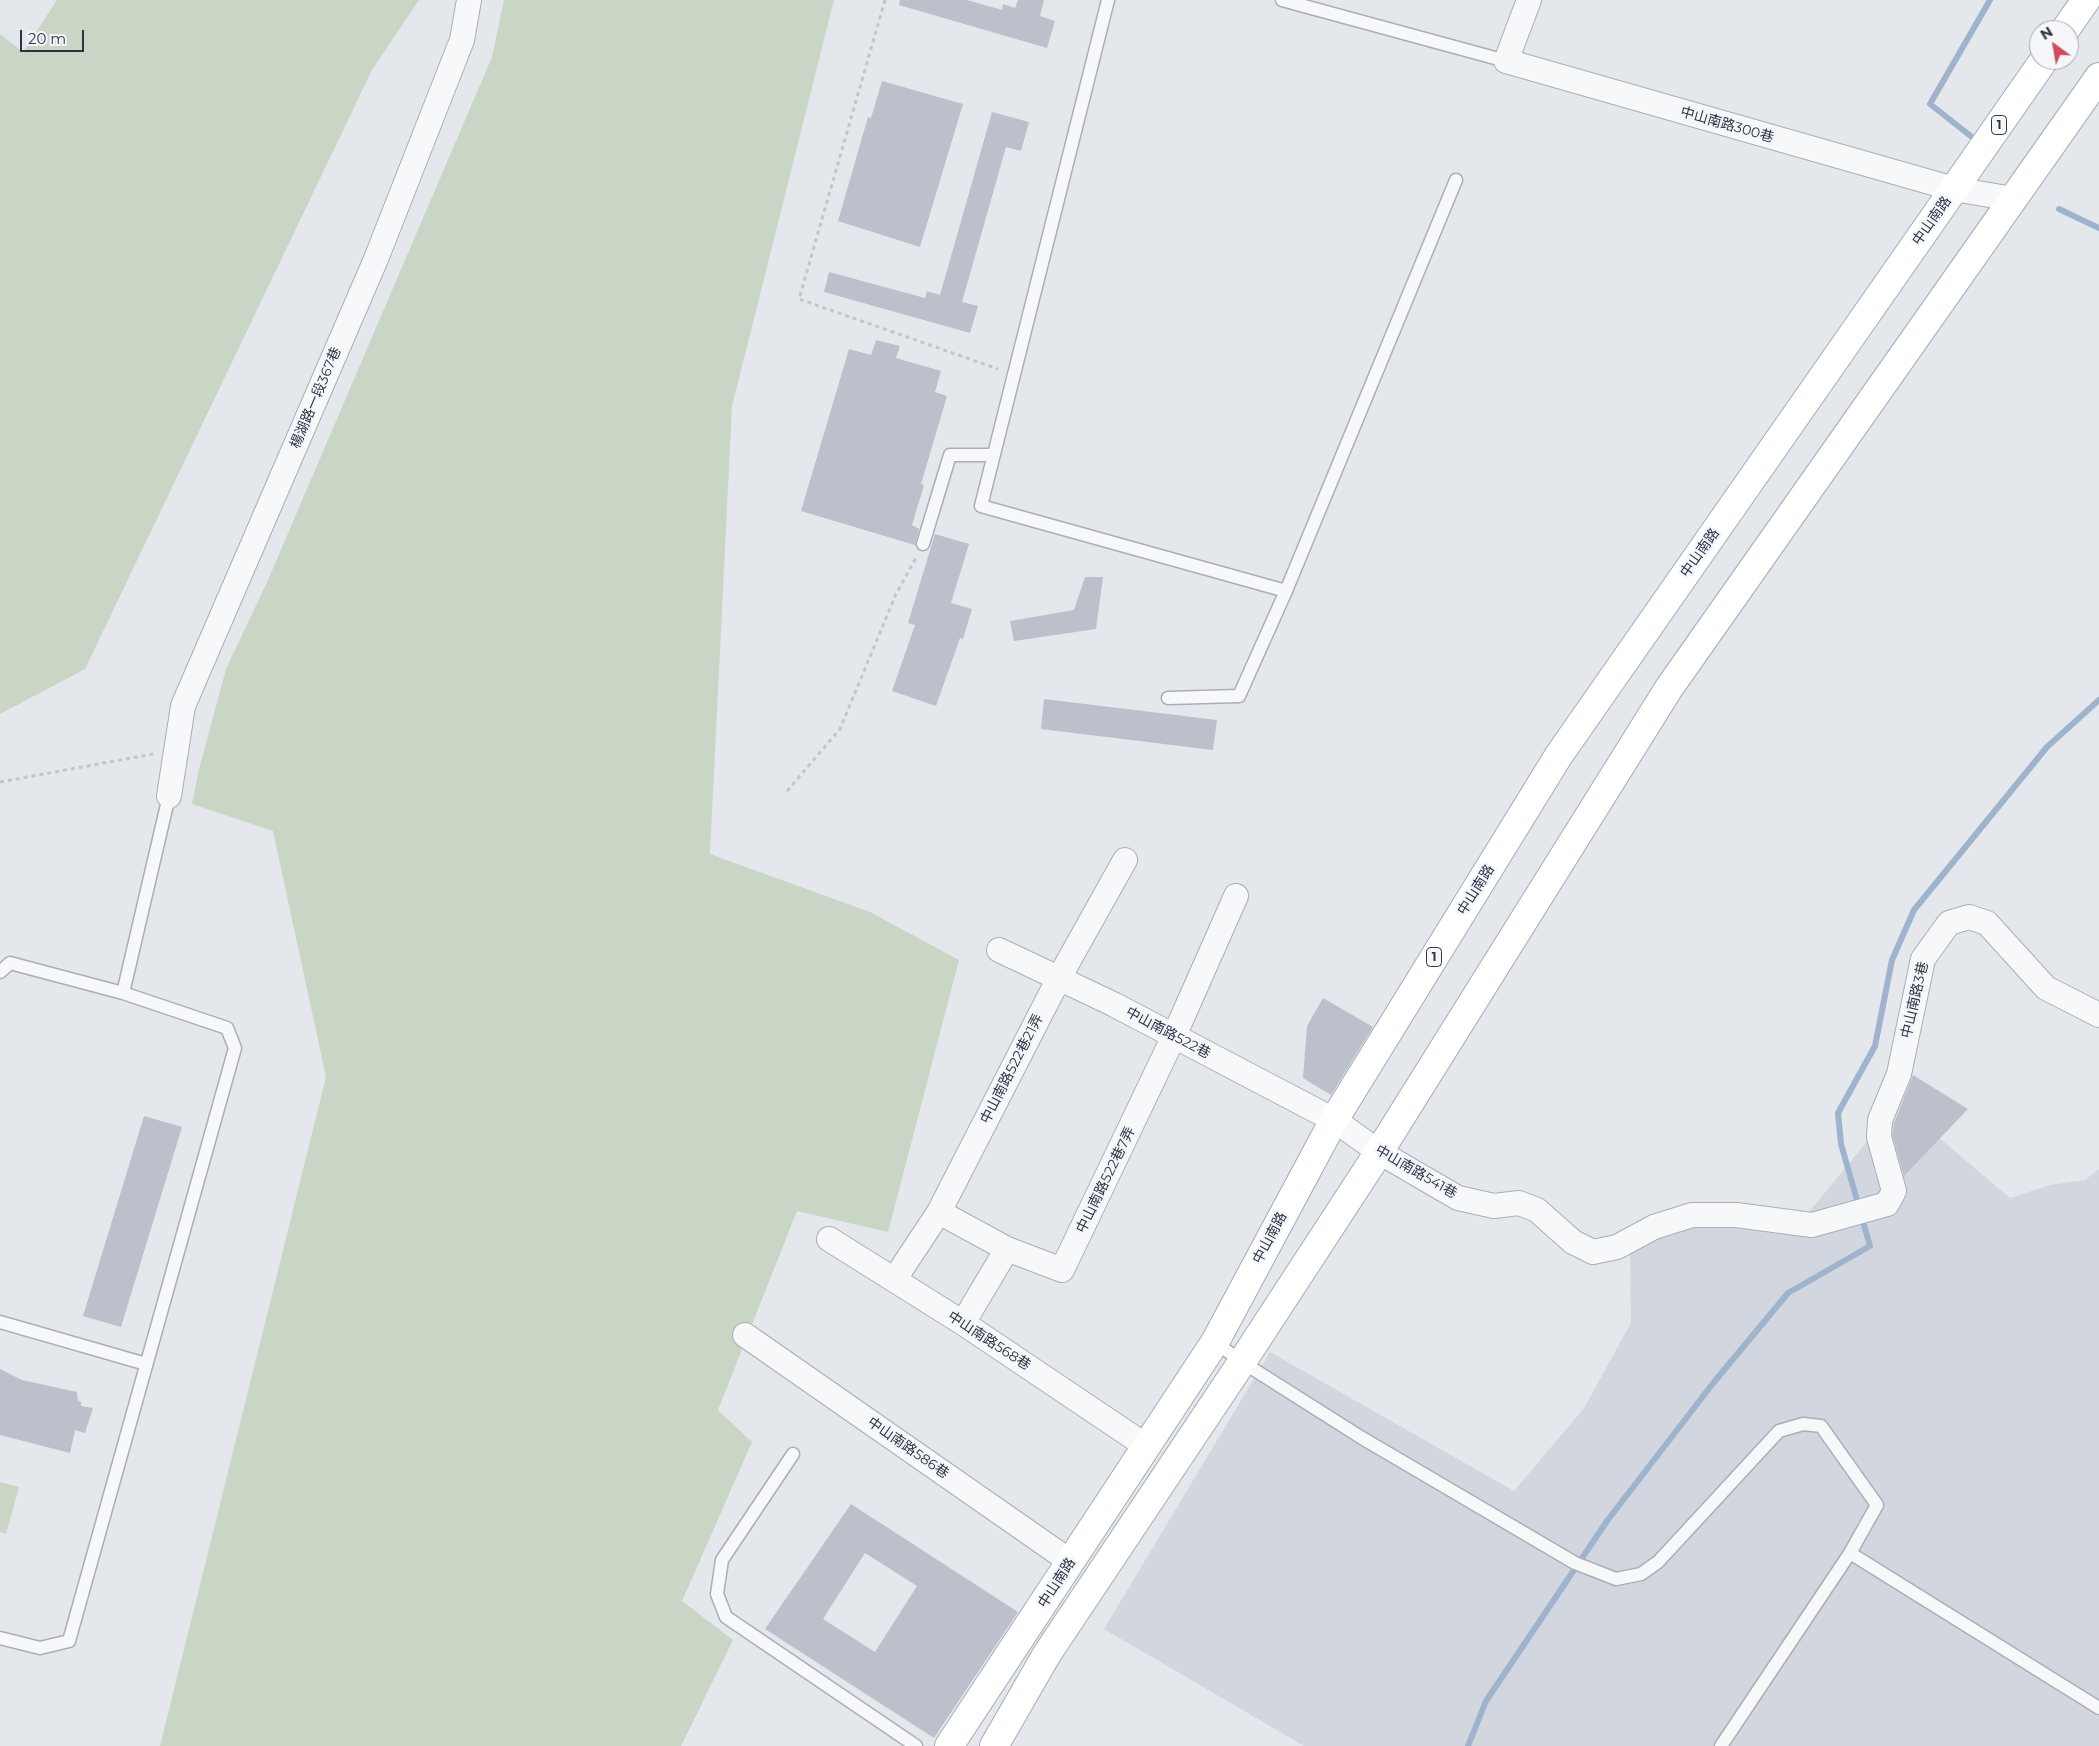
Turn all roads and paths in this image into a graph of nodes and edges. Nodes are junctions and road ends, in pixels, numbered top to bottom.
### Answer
1 (469, 0) edge
2 (885, 0) edge
3 (1108, 0) edge
4 (1282, 0) edge
5 (1529, 0) edge
6 (2086, 0) edge
7 (2072, 20) edge
8 (1506, 62) junction
9 (2037, 70) edge
10 (2099, 77) edge
11 (1456, 180) dead end
12 (1954, 190) junction
13 (2013, 199) junction
14 (1014, 374) junction
15 (994, 455) junction
16 (923, 544) joint
17 (1286, 591) junction
18 (1168, 698) dead end
19 (176, 750) junction
20 (0, 782) edge
21 (786, 791) dead end
22 (169, 796) joint
23 (1125, 860) dead end
24 (1236, 896) dead end
25 (999, 950) dead end
26 (0, 972) edge
27 (1059, 978) junction
28 (123, 993) junction
29 (2099, 1015) edge
30 (1174, 1036) junction
31 (1334, 1120) junction
32 (1379, 1152) junction
33 (939, 1212) junction
34 (1812, 1225) joint
35 (829, 1239) dead end
36 (1007, 1250) junction
37 (894, 1280) junction
38 (0, 1322) edge
39 (963, 1323) junction
40 (744, 1335) dead end
41 (1215, 1342) junction
42 (1242, 1362) junction
43 (146, 1364) junction
44 (1146, 1446) junction
45 (793, 1454) dead end
46 (1850, 1553) junction
47 (1071, 1562) junction
48 (0, 1638) edge
49 (2099, 1708) edge
50 (916, 1746) edge
51 (949, 1746) edge
52 (994, 1746) edge
53 (1722, 1746) edge

1 - 19 street, 楊湖路一段367巷
2 - 14 path
3 - 14 lane
4 - 8 lane
5 - 8 street
6 - 7 main road
8 - 12 street, 中山南路300巷
9 - 12 main road, 中山南路 / 1
10 - 13 main road
11 - 17 lane
12 - 13 street, 中山南路300巷
12 - 31 main road, 中山南路 / 1
13 - 32 main road
14 - 15 lane
15 - 16 lane
15 - 17 lane
16 - 21 path
17 - 18 lane
19 - 20 path
19 - 22 street, 楊湖路一段367巷
22 - 28 lane
23 - 27 street, 中山南路522巷21弄
24 - 30 street
25 - 27 street, 中山南路522巷
26 - 28 lane
27 - 30 street, 中山南路522巷
27 - 33 street, 中山南路522巷21弄
28 - 43 lane
29 - 34 street, 中山南路3巷
30 - 31 street, 中山南路522巷
30 - 36 street, 中山南路522巷7弄
31 - 32 street, 中山南路541巷
31 - 41 main road, 中山南路 / 1
32 - 34 street, 中山南路541巷
32 - 42 main road
33 - 36 street
33 - 37 street, 中山南路522巷21弄
35 - 37 street, 中山南路568巷
36 - 39 street
37 - 39 street, 中山南路568巷
38 - 43 lane
39 - 44 street, 中山南路568巷
40 - 47 street, 中山南路586巷
41 - 42 lane
41 - 44 main road, 中山南路 / 1
42 - 46 lane
42 - 52 main road
43 - 48 lane
44 - 47 main road, 中山南路 / 1
45 - 50 lane
46 - 49 lane
46 - 53 lane
47 - 51 main road, 中山南路 / 1

